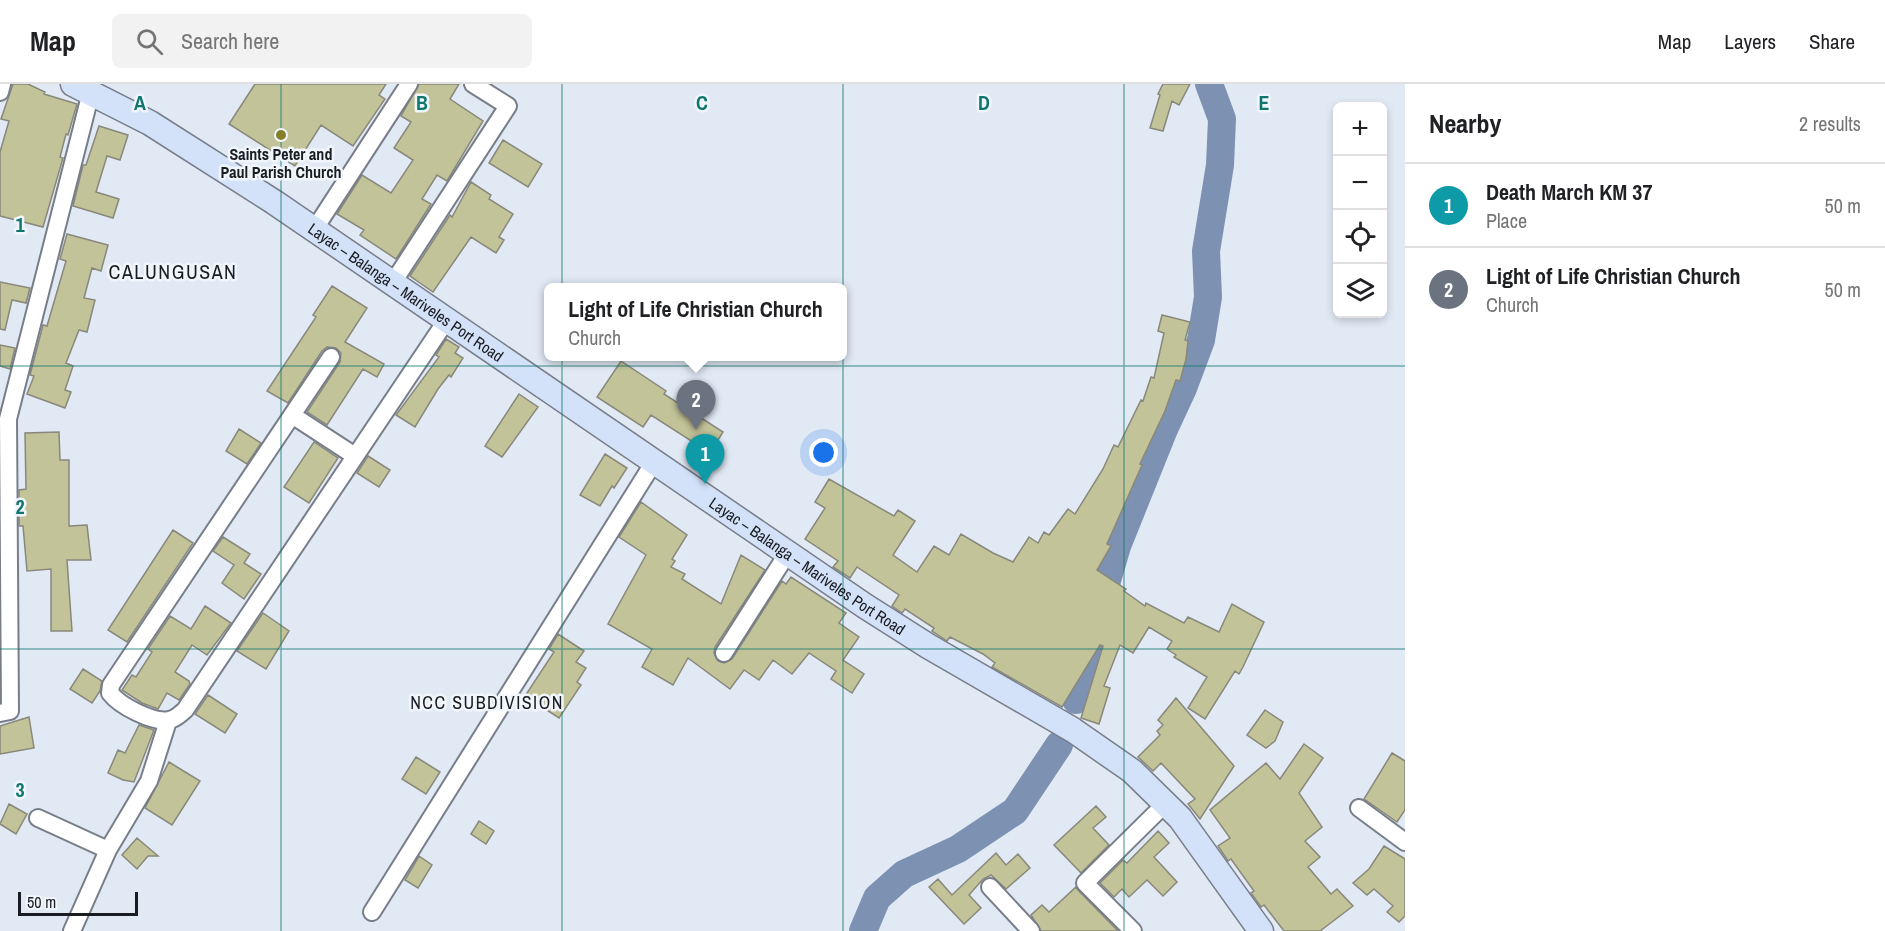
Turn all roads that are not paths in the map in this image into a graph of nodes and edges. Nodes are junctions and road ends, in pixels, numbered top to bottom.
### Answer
1 (2, 84) edge
2 (410, 84) edge
3 (473, 84) edge
4 (82, 88) edge
5 (0, 92) edge
6 (315, 230) junction
7 (392, 284) junction
8 (446, 321) junction
9 (331, 357) dead end
10 (292, 415) junction
11 (4, 418) edge
12 (355, 456) junction
13 (654, 462) junction
14 (4, 536) edge
15 (787, 554) junction
16 (724, 653) dead end
17 (5, 655) edge
18 (0, 713) edge
19 (168, 721) junction
20 (1166, 803) junction
21 (1359, 808) dead end
22 (38, 818) dead end
23 (1405, 842) edge
24 (108, 850) junction
25 (990, 886) dead end
26 (372, 912) dead end
27 (72, 931) edge
28 (1031, 931) edge
29 (1133, 931) edge
30 (1261, 931) edge

1 - 5 street
2 - 6 street
3 - 7 street
4 - 6 main road, Layac – Balanga – Mariveles Port Road
4 - 11 street
6 - 7 main road, Layac – Balanga – Mariveles Port Road
7 - 8 main road, Layac – Balanga – Mariveles Port Road
8 - 12 street
8 - 13 main road, Layac – Balanga – Mariveles Port Road
9 - 10 street
10 - 12 street
10 - 19 street
11 - 14 street
12 - 19 street
13 - 15 main road, Layac – Balanga – Mariveles Port Road
13 - 26 street
14 - 17 street
15 - 16 street
15 - 20 main road, Layac – Balanga – Mariveles Port Road
17 - 18 street
19 - 24 street
20 - 29 street
20 - 30 main road, Layac – Balanga – Mariveles Port Road
21 - 23 street
22 - 24 street
24 - 27 street
25 - 28 street

